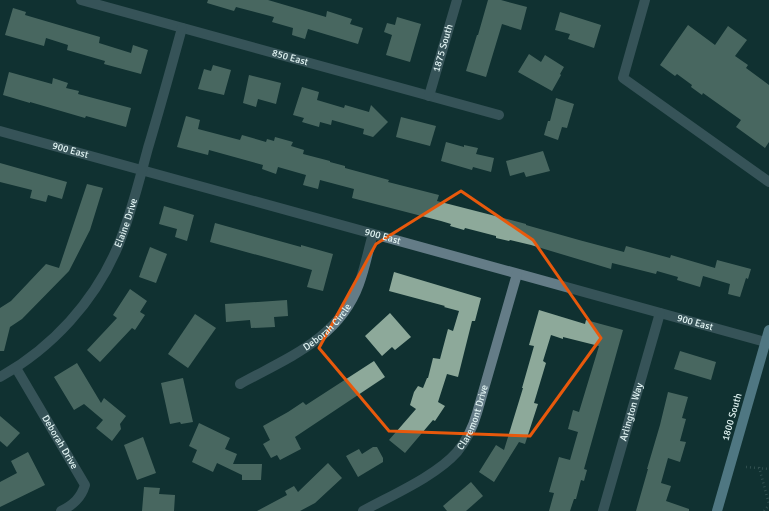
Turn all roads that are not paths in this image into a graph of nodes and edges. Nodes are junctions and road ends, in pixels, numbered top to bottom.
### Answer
1 (81, 0) edge
2 (457, 0) edge
3 (645, 0) edge
4 (182, 28) junction
5 (429, 96) junction
6 (500, 115) dead end
7 (0, 131) edge
8 (142, 170) junction
9 (769, 182) edge
10 (372, 234) junction
11 (517, 274) junction
12 (660, 313) junction
13 (769, 330) edge
14 (767, 343) edge
15 (16, 368) junction
16 (0, 377) edge
17 (240, 384) dead end
18 (61, 511) edge
19 (363, 511) edge
20 (603, 511) edge
21 (718, 511) edge

1 - 4 street, 850 East
2 - 5 street, 1875 South
3 - 9 street
4 - 5 street, 850 East
4 - 8 street, Elaine Drive
5 - 6 street, 850 East
7 - 8 street, 900 East
8 - 10 street, 900 East
8 - 15 street, Elaine Drive
10 - 11 street, 900 East
10 - 17 street, Deborah Circle
11 - 12 street, 900 East
11 - 19 street, Claremont Drive
12 - 14 street, 900 East
12 - 20 street, Arlington Way
13 - 14 main road, 1800 South
14 - 21 main road, 1800 South
15 - 16 street, Elaine Drive
15 - 18 street, Deborah Drive

